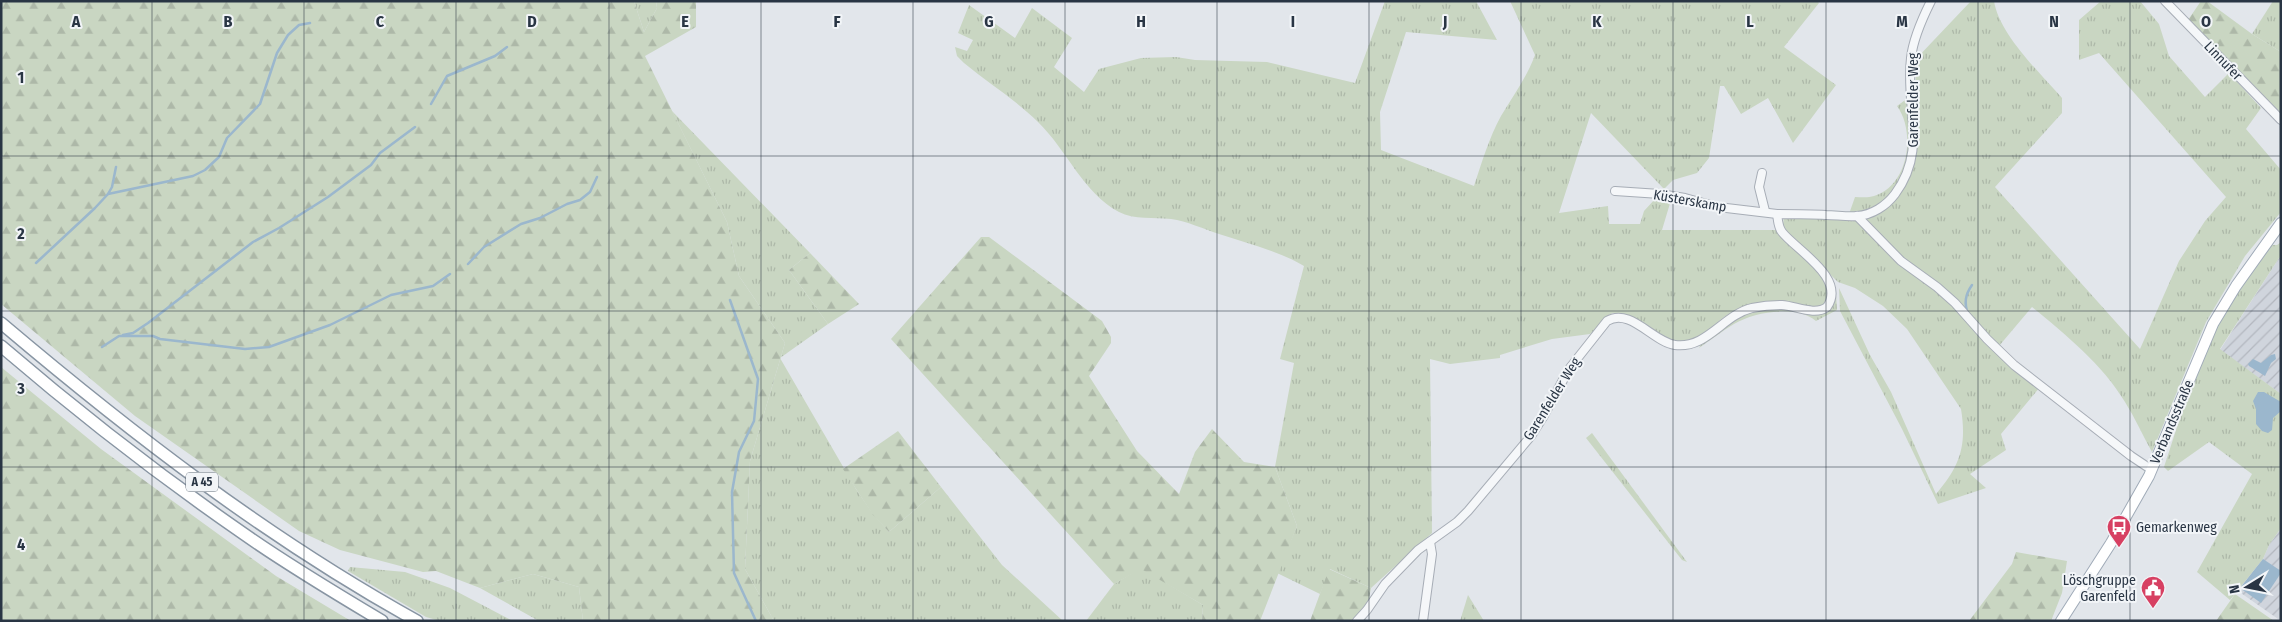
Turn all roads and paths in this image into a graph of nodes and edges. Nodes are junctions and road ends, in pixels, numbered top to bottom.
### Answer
1 (1931, 1) edge
2 (2165, 1) edge
3 (2281, 120) edge
4 (1762, 173) dead end
5 (1615, 191) dead end
6 (1765, 212) junction
7 (1777, 214) junction
8 (1857, 216) junction
9 (2281, 223) edge
10 (1, 323) edge
11 (1, 346) edge
12 (2152, 470) junction
13 (1430, 542) junction
14 (382, 621) edge
15 (416, 621) edge
16 (1357, 621) edge
17 (1423, 621) edge
18 (2061, 621) edge

1 - 8 street, Garenfelder Weg
2 - 3 street, Linnufer
4 - 6 street
5 - 6 street, Küsterskamp
6 - 7 street, Küsterskamp
7 - 8 street, Garenfelder Weg
7 - 13 street, Garenfelder Weg
8 - 12 street
9 - 12 main road, Verbandsstraße
10 - 15 highway, A 45
11 - 14 highway, A 45
12 - 18 main road, Verbandsstraße
13 - 16 street, Garenfelder Weg
13 - 17 street

